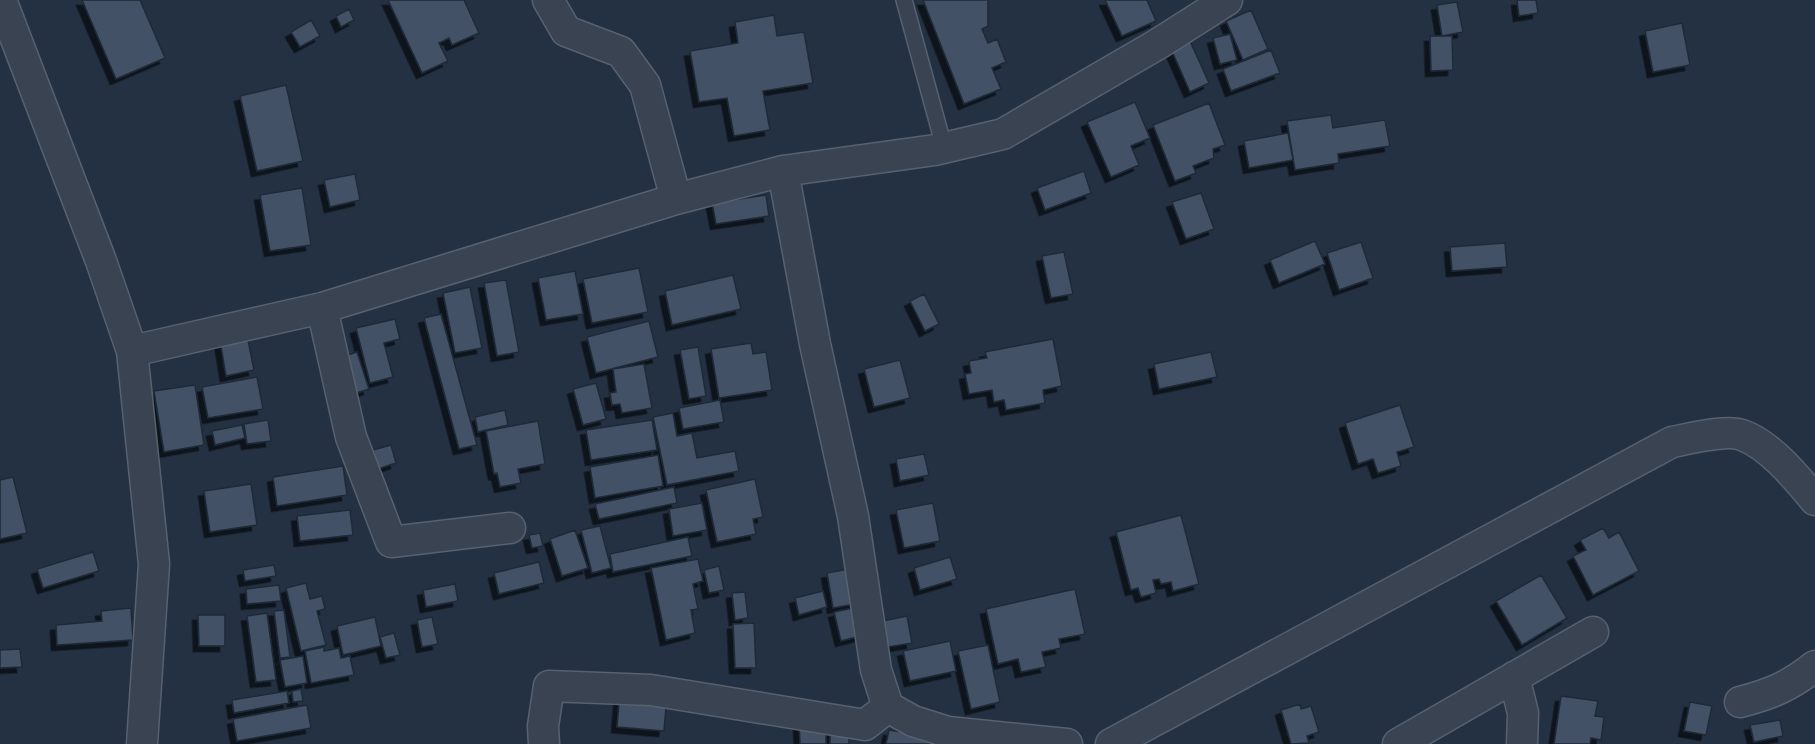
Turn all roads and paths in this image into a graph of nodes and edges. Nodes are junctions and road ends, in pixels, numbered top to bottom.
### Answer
1 (1, 0) edge
2 (548, 0) edge
3 (904, 0) edge
4 (1227, 0) edge
5 (944, 147) junction
6 (783, 171) junction
7 (676, 199) junction
8 (322, 308) junction
9 (132, 351) junction
10 (1815, 500) edge
11 (510, 528) dead end
12 (1593, 632) dead end
13 (1815, 666) edge
14 (1514, 677) junction
15 (1740, 702) dead end
16 (888, 707) junction
17 (142, 744) edge
18 (544, 744) edge
19 (1067, 744) edge
20 (1111, 744) edge
21 (1398, 744) edge
22 (1522, 744) edge

1 - 9 street
2 - 7 street
3 - 5 lane
4 - 5 street
5 - 6 street
6 - 7 street
6 - 16 street
7 - 8 street
8 - 9 street
8 - 11 street
9 - 17 street
10 - 20 street
12 - 14 street
13 - 15 street
14 - 21 street
14 - 22 street
16 - 18 street
16 - 19 street

